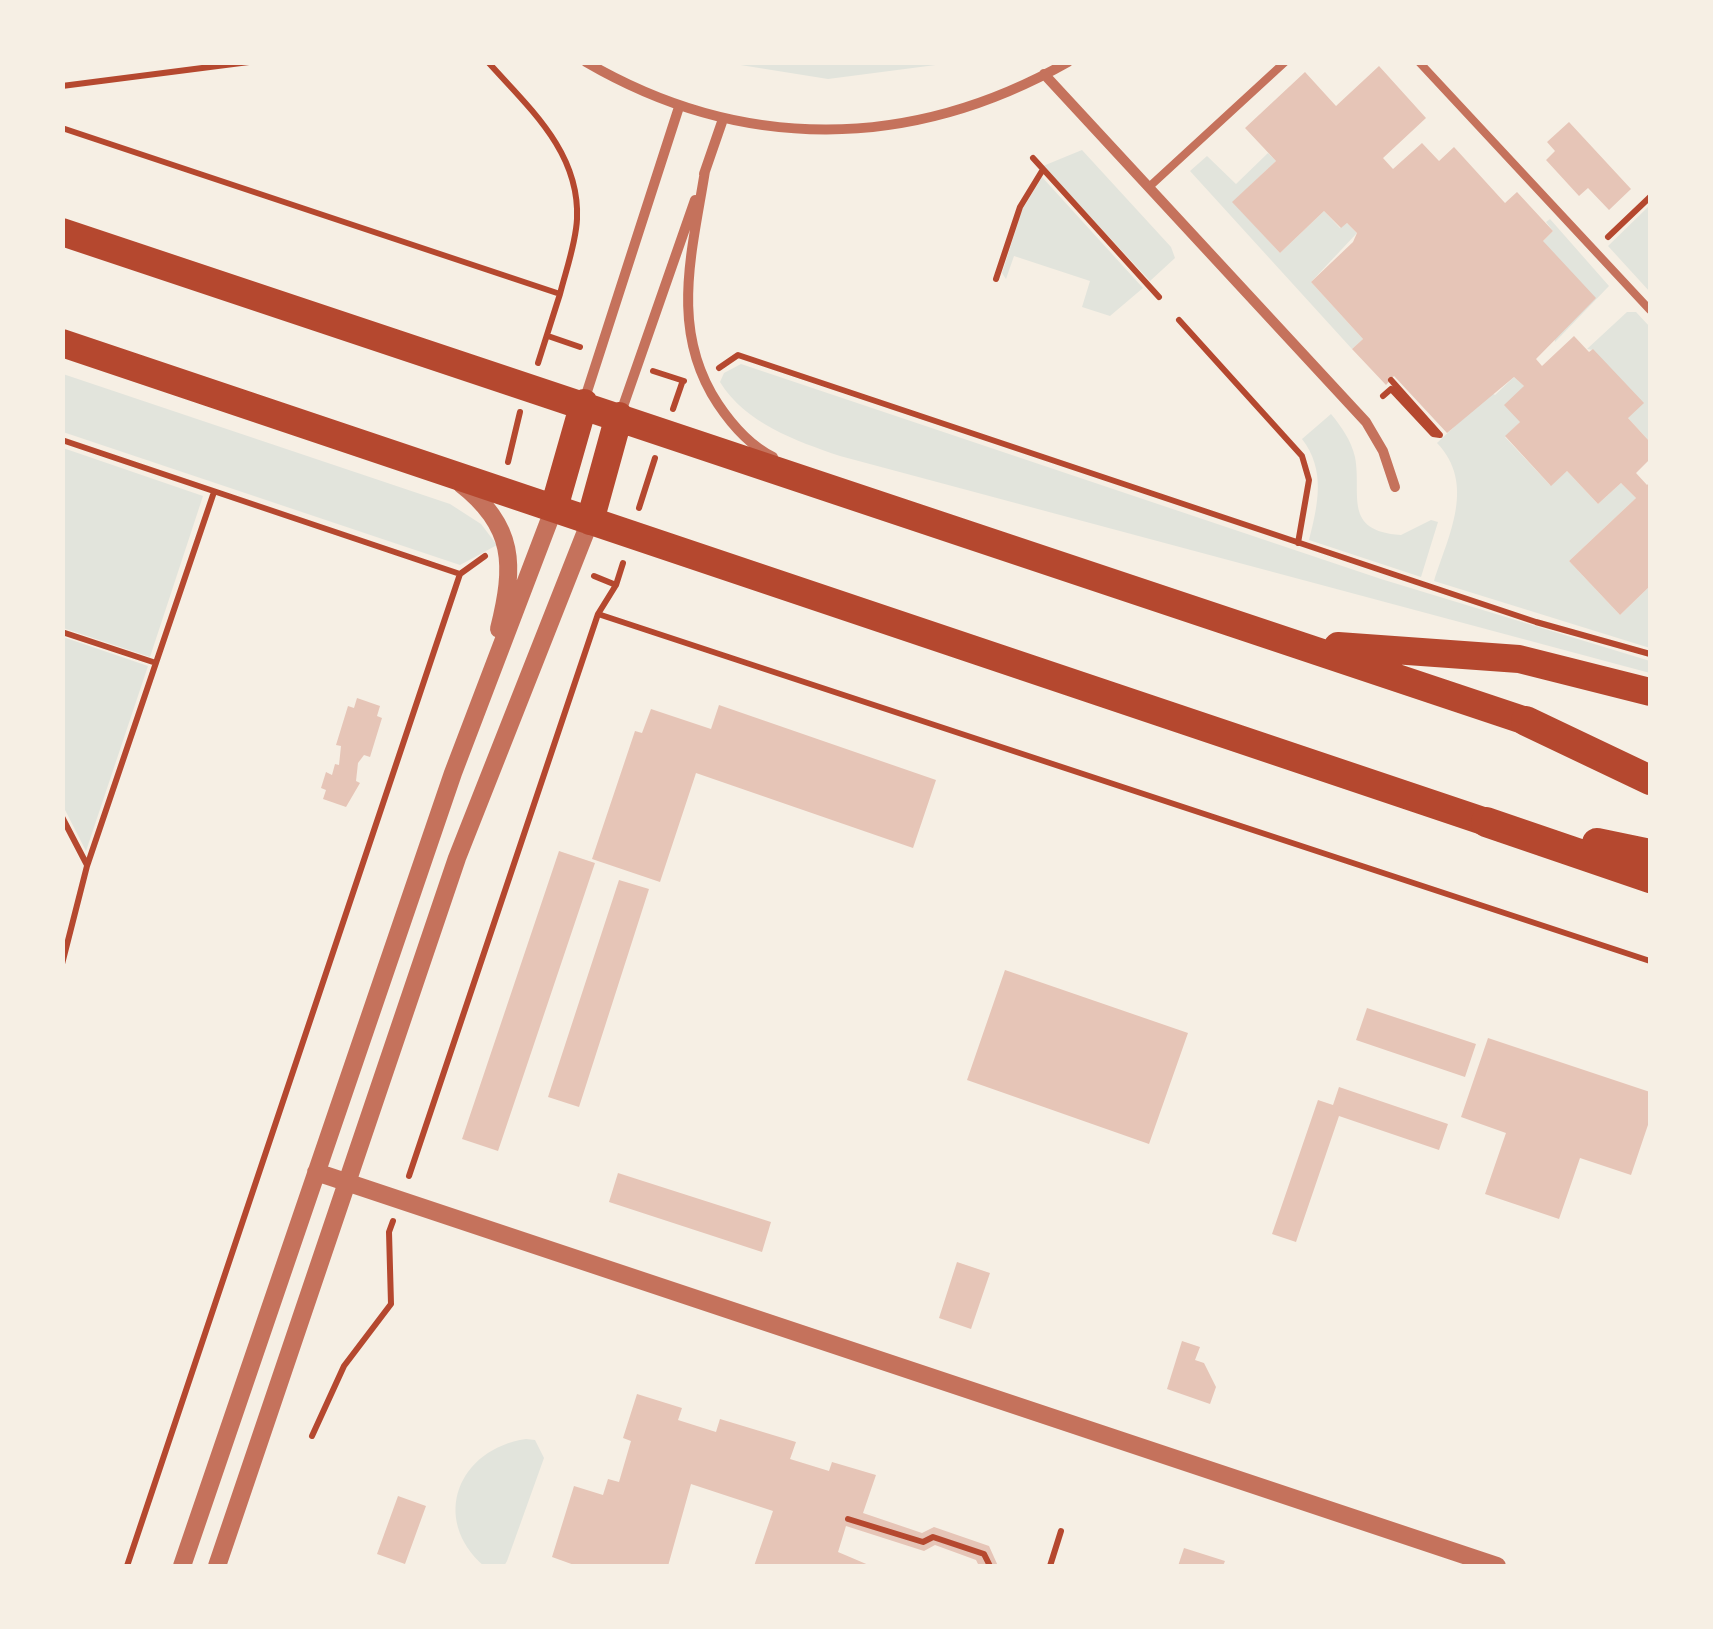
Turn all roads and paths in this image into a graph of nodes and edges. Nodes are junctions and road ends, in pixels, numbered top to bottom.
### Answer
1 (249, 62) edge
2 (488, 62) edge
3 (586, 62) edge
4 (1068, 62) edge
5 (1285, 62) edge
6 (1419, 62) edge
7 (1044, 74) junction
8 (62, 86) edge
9 (680, 108) junction
10 (724, 119) junction
11 (62, 128) edge
12 (1032, 158) dead end
13 (705, 171) junction
14 (1042, 171) junction
15 (1149, 188) junction
16 (1650, 197) edge
17 (1625, 221) dead end
18 (62, 232) edge
19 (996, 279) dead end
20 (560, 294) junction
21 (1159, 298) dead end
22 (1650, 310) edge
23 (1180, 320) dead end
24 (548, 336) dead end
25 (62, 343) edge
26 (738, 355) dead end
27 (1390, 380) dead end
28 (683, 382) dead end
29 (1383, 396) dead end
30 (584, 403) junction
31 (620, 416) junction
32 (517, 422) dead end
33 (665, 430) junction
34 (62, 440) edge
35 (506, 456) dead end
36 (447, 473) junction
37 (1395, 487) dead end
38 (840, 489) junction
39 (214, 492) junction
40 (554, 508) junction
41 (590, 521) junction
42 (631, 534) junction
43 (1298, 543) junction
44 (498, 549) dead end
45 (460, 574) junction
46 (598, 614) junction
47 (62, 632) edge
48 (1297, 643) junction
49 (1650, 654) edge
50 (156, 664) junction
51 (488, 678) junction
52 (1650, 692) edge
53 (1526, 721) junction
54 (1650, 763) edge
55 (1650, 780) edge
56 (62, 817) edge
57 (1486, 822) junction
58 (1650, 854) edge
59 (88, 866) junction
60 (1650, 878) edge
61 (1650, 961) edge
62 (62, 964) edge
63 (316, 1172) junction
64 (349, 1184) junction
65 (400, 1201) junction
66 (312, 1436) dead end
67 (848, 1519) dead end
68 (1062, 1531) dead end
69 (127, 1566) edge
70 (182, 1566) edge
71 (217, 1566) edge
72 (990, 1566) edge
73 (1050, 1566) edge
74 (1497, 1566) edge

1 - 8 path
2 - 20 path
3 - 9 street
4 - 7 street
5 - 15 lane
6 - 22 lane
7 - 10 street
7 - 15 street
9 - 10 street
9 - 30 street
10 - 13 street
11 - 20 path
12 - 14 path
13 - 31 street
13 - 38 street
14 - 19 path
14 - 21 path
15 - 37 street
16 - 17 path
18 - 30 highway
20 - 24 path
23 - 43 path
25 - 36 highway
26 - 43 path
27 - 29 path
28 - 33 path
30 - 31 highway
30 - 40 highway
31 - 33 highway
31 - 41 highway
32 - 35 path
33 - 38 highway
33 - 42 path
34 - 39 path
36 - 40 highway
36 - 51 street
38 - 48 highway
39 - 45 path
39 - 50 path
40 - 41 highway
40 - 51 street
41 - 42 highway
41 - 64 street
42 - 46 path
42 - 57 highway
43 - 49 path
44 - 45 path
45 - 69 path
46 - 61 path
46 - 65 path
47 - 50 path
48 - 52 highway
48 - 53 highway
50 - 59 path
51 - 63 street
53 - 54 highway
53 - 55 highway
56 - 59 path
57 - 58 highway
57 - 60 highway
59 - 62 path
63 - 64 street
63 - 70 street
64 - 65 street
64 - 71 street
65 - 66 path
65 - 74 street
67 - 72 path
68 - 73 path

